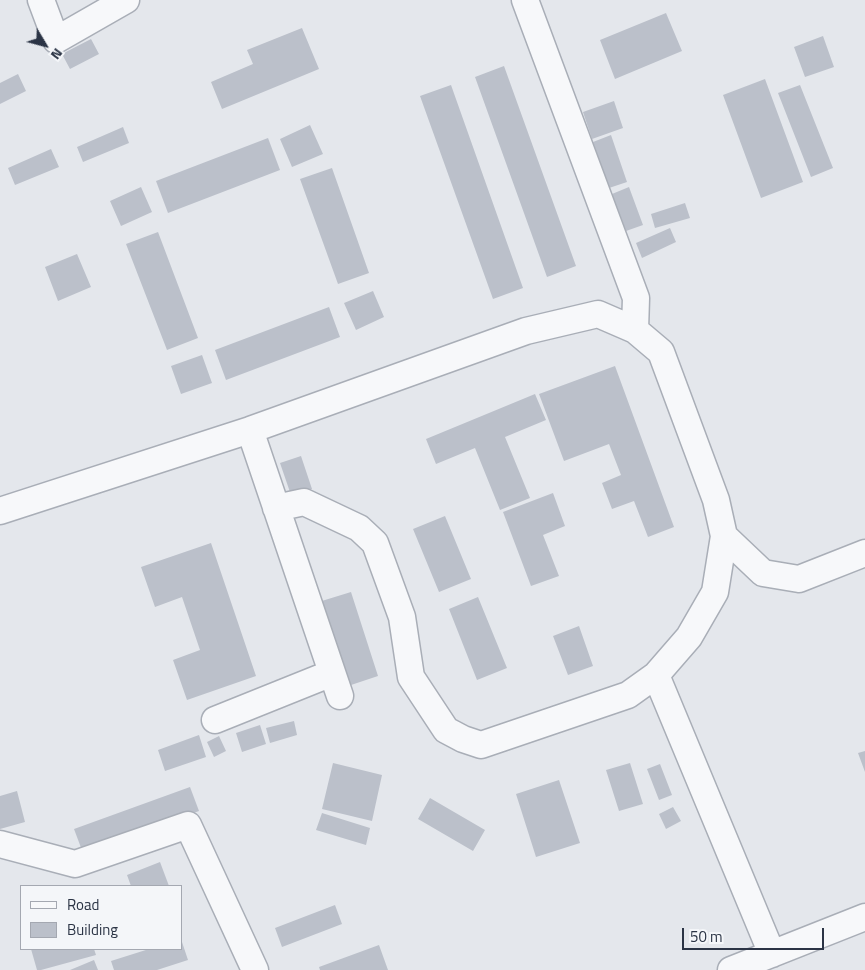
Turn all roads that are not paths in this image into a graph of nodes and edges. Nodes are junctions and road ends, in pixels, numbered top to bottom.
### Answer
1 (41, 0) edge
2 (126, 0) edge
3 (524, 0) edge
4 (635, 330) junction
5 (250, 430) junction
6 (276, 508) junction
7 (0, 511) edge
8 (724, 536) junction
9 (865, 552) edge
10 (656, 675) junction
11 (215, 720) dead end
12 (0, 844) edge
13 (865, 917) edge
14 (772, 954) junction
15 (256, 970) edge
16 (731, 970) edge

1 - 2 lane
3 - 4 lane
4 - 5 lane
4 - 8 lane
5 - 6 lane
5 - 7 lane
6 - 10 lane
6 - 11 lane
8 - 9 lane
8 - 10 lane
10 - 14 lane
12 - 15 lane
13 - 14 lane
14 - 16 lane

